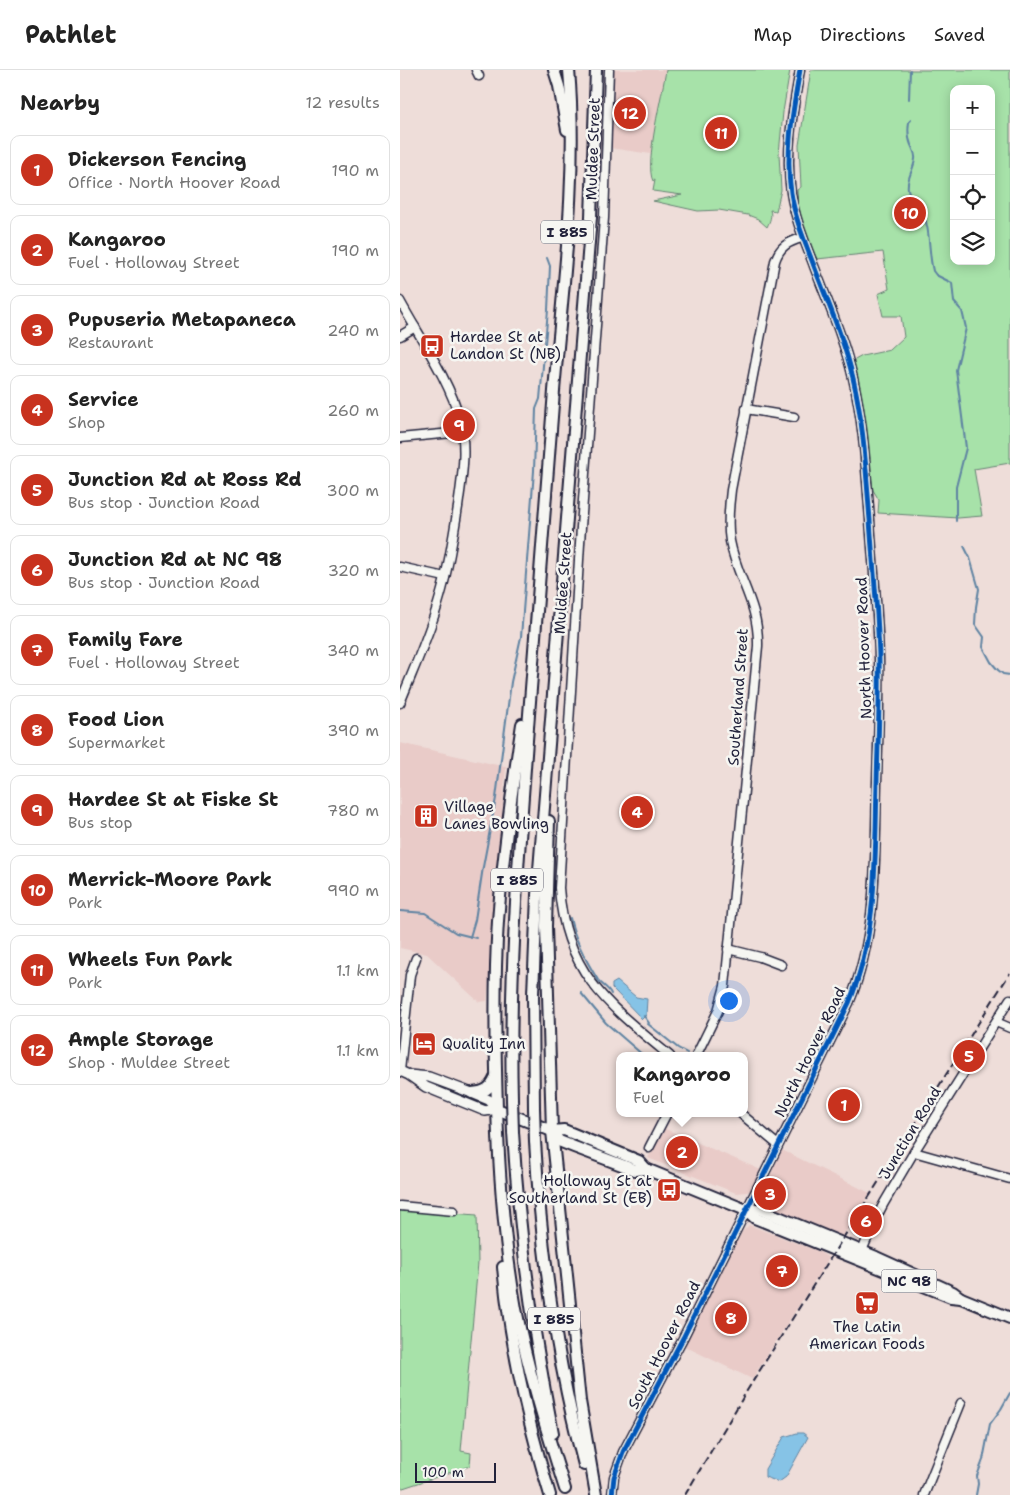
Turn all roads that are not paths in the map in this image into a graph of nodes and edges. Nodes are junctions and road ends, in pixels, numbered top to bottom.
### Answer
1 (554, 70) edge
2 (569, 70) edge
3 (590, 70) edge
4 (596, 70) edge
5 (609, 70) edge
6 (800, 70) edge
7 (571, 157) junction
8 (593, 158) junction
9 (802, 238) junction
10 (400, 302) edge
11 (415, 327) junction
12 (400, 336) edge
13 (746, 409) junction
14 (794, 417) dead end
15 (462, 432) junction
16 (400, 438) edge
17 (400, 567) edge
18 (445, 577) junction
19 (533, 661) junction
20 (401, 699) edge
21 (546, 777) junction
22 (728, 949) junction
23 (416, 958) dead end
24 (781, 965) dead end
25 (1010, 999) edge
26 (996, 1022) junction
27 (1010, 1028) edge
28 (665, 1052) edge
29 (698, 1052) edge
30 (403, 1072) edge
31 (496, 1077) junction
32 (472, 1093) junction
33 (497, 1109) junction
34 (665, 1117) edge
35 (745, 1117) edge
36 (552, 1131) junction
37 (778, 1145) junction
38 (574, 1147) junction
39 (649, 1148) dead end
40 (914, 1152) junction
41 (556, 1165) junction
42 (646, 1169) junction
43 (1010, 1179) edge
44 (400, 1206) edge
45 (746, 1210) junction
46 (454, 1211) dead end
47 (502, 1211) junction
48 (860, 1256) junction
49 (1010, 1318) edge
50 (962, 1403) dead end
51 (566, 1492) edge
52 (550, 1495) edge
53 (592, 1495) edge
54 (596, 1495) edge
55 (612, 1495) edge
56 (924, 1495) edge

1 - 7 highway
2 - 7 highway, I 885
3 - 8 highway, I 885
4 - 8 highway
5 - 28 street, Muldee Street
6 - 9 street, North Hoover Road
7 - 19 highway, I 885
8 - 21 highway, I 885
9 - 13 street, Southerland Street
9 - 37 street, North Hoover Road
10 - 11 street
11 - 12 street
11 - 15 street
13 - 14 street
13 - 22 street, Southerland Street
15 - 16 street
15 - 18 street
17 - 18 street
18 - 20 street
19 - 31 highway
19 - 51 highway, I 885, bridge
21 - 36 highway
21 - 53 highway, I 885, bridge
22 - 24 street
22 - 29 street, Southerland Street
23 - 30 street
25 - 26 street, Junction Road
26 - 27 street
26 - 40 street, Junction Road
30 - 32 main road
30 - 33 main road
31 - 32 highway
31 - 33 highway
32 - 33 main road
33 - 36 highway
33 - 47 highway
34 - 39 street
35 - 37 street
36 - 38 highway, NC 98
36 - 41 highway
36 - 42 highway, NC 98
37 - 45 street, North Hoover Road
38 - 41 highway
38 - 42 highway, NC 98
40 - 43 street
40 - 48 street, Junction Road
41 - 54 highway
42 - 45 highway, NC 98
44 - 46 street
45 - 48 highway, NC 98
45 - 55 street, South Hoover Road
47 - 51 highway
47 - 52 highway
48 - 49 highway, NC 98
50 - 56 street

